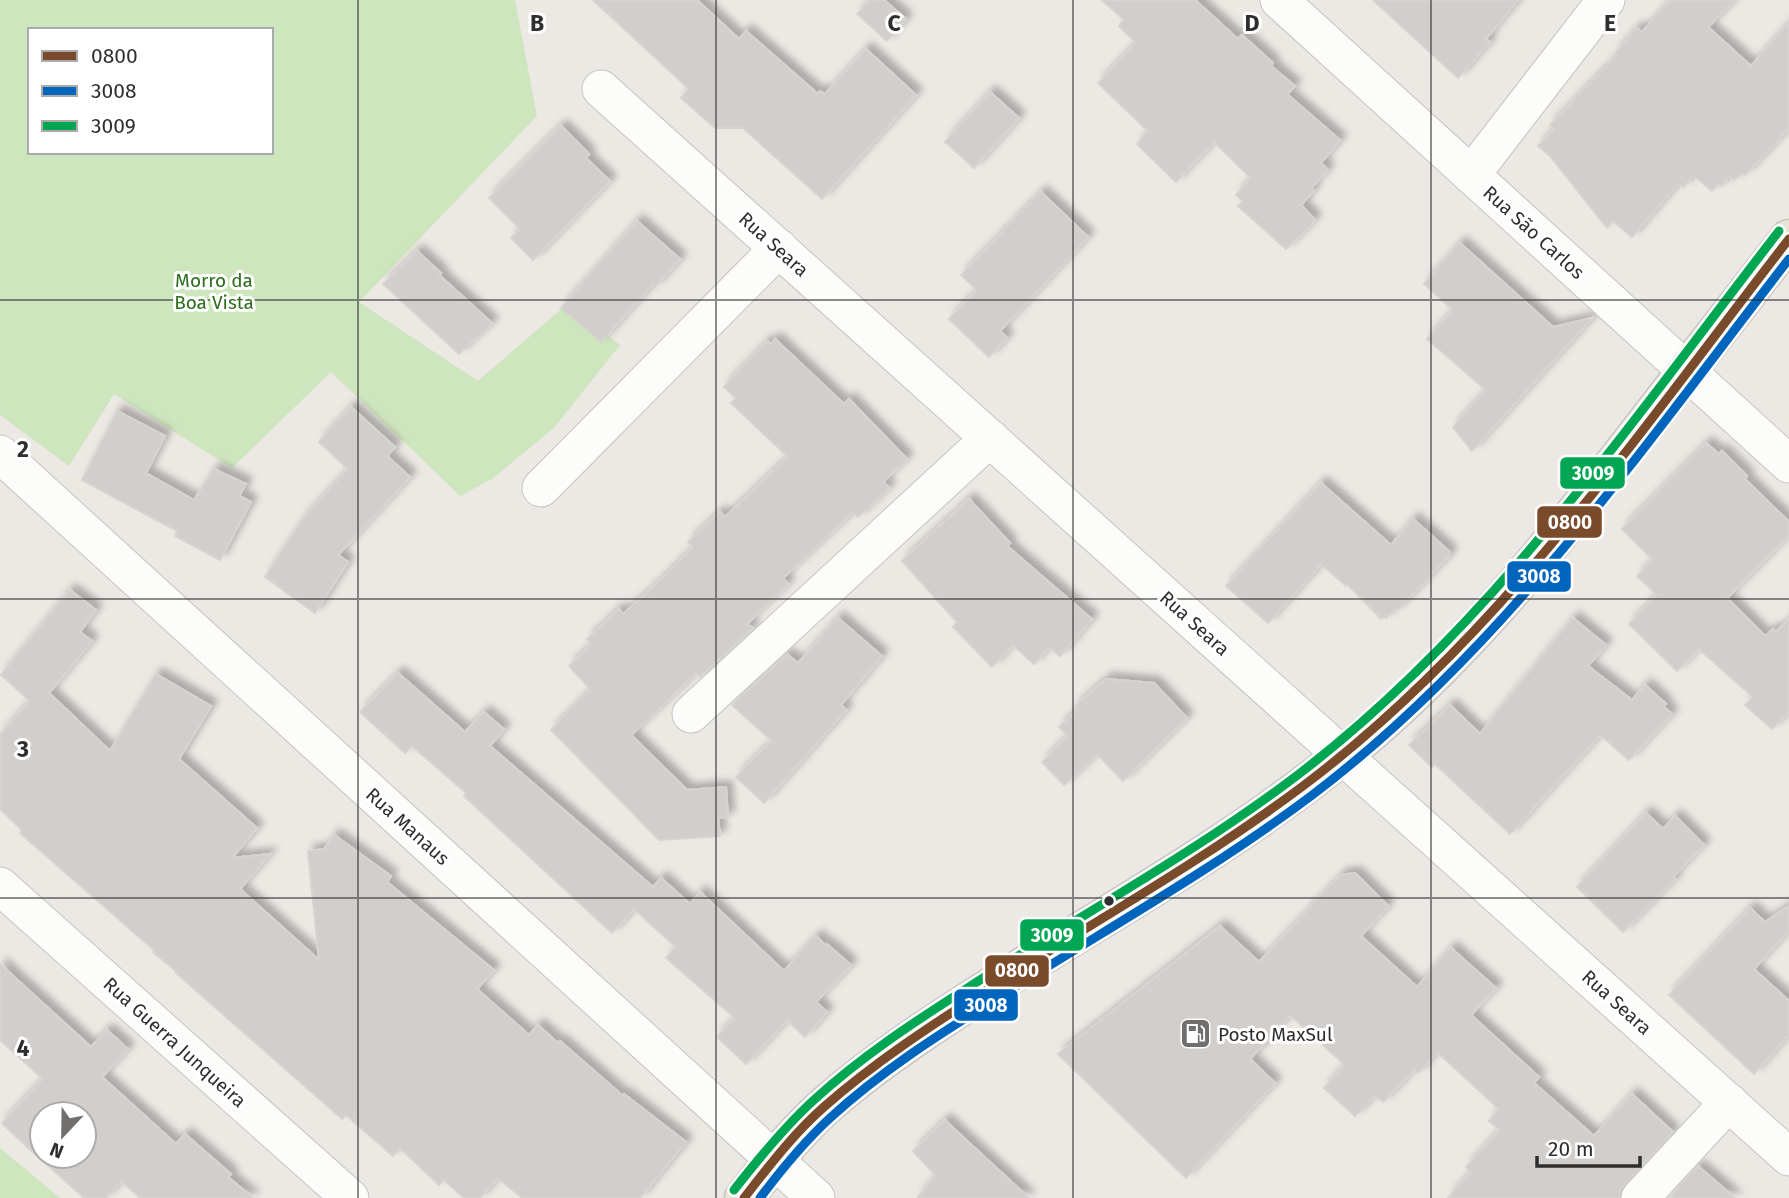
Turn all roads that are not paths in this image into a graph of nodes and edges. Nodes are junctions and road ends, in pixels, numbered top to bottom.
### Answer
1 (1279, 0) edge
2 (1605, 0) edge
3 (601, 89) dead end
4 (1471, 175) junction
5 (1789, 239) edge
6 (779, 248) junction
7 (1686, 371) junction
8 (990, 438) junction
9 (0, 454) edge
10 (1789, 464) edge
11 (541, 488) dead end
12 (691, 715) dead end
13 (1343, 755) junction
14 (0, 886) edge
15 (1729, 1102) junction
16 (1789, 1157) edge
17 (774, 1160) junction
18 (350, 1198) edge
19 (744, 1198) edge
20 (816, 1198) edge
21 (1640, 1198) edge

1 - 4 street, Rua São Carlos
2 - 4 street
3 - 6 street, Rua Seara
4 - 7 street, Rua São Carlos
5 - 7 main road
6 - 8 street, Rua Seara
6 - 11 street
7 - 10 street, Rua São Carlos
7 - 13 main road
8 - 12 street
8 - 13 street, Rua Seara
9 - 17 street, Rua Manaus
13 - 15 street, Rua Seara
13 - 17 main road
14 - 18 street, Rua Guerra Junqueira
15 - 16 street, Rua Seara
15 - 21 street
17 - 19 main road
17 - 20 street, Rua Manaus

